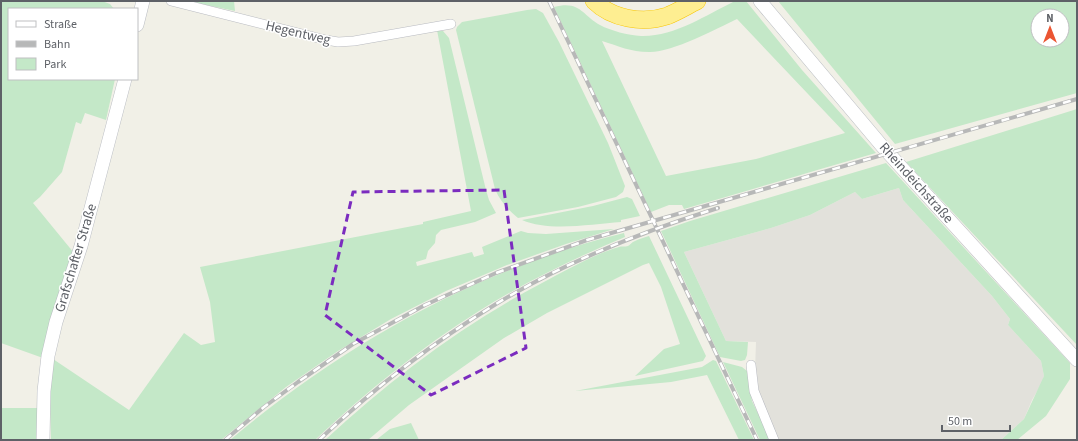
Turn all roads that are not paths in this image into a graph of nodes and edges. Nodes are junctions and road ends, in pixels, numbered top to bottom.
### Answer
1 (142, 1) edge
2 (170, 1) edge
3 (594, 1) edge
4 (610, 1) edge
5 (680, 1) edge
6 (697, 1) edge
7 (760, 1) edge
8 (138, 20) edge
9 (452, 24) dead end
10 (124, 80) edge
11 (1077, 360) edge
12 (751, 365) dead end
13 (43, 440) edge
14 (774, 440) edge

1 - 8 main road
2 - 9 street, Hegentweg
3 - 6 highway
4 - 5 highway
7 - 11 main road, Rheindeichstraße
10 - 13 main road, Grafschafter Straße
12 - 14 street

